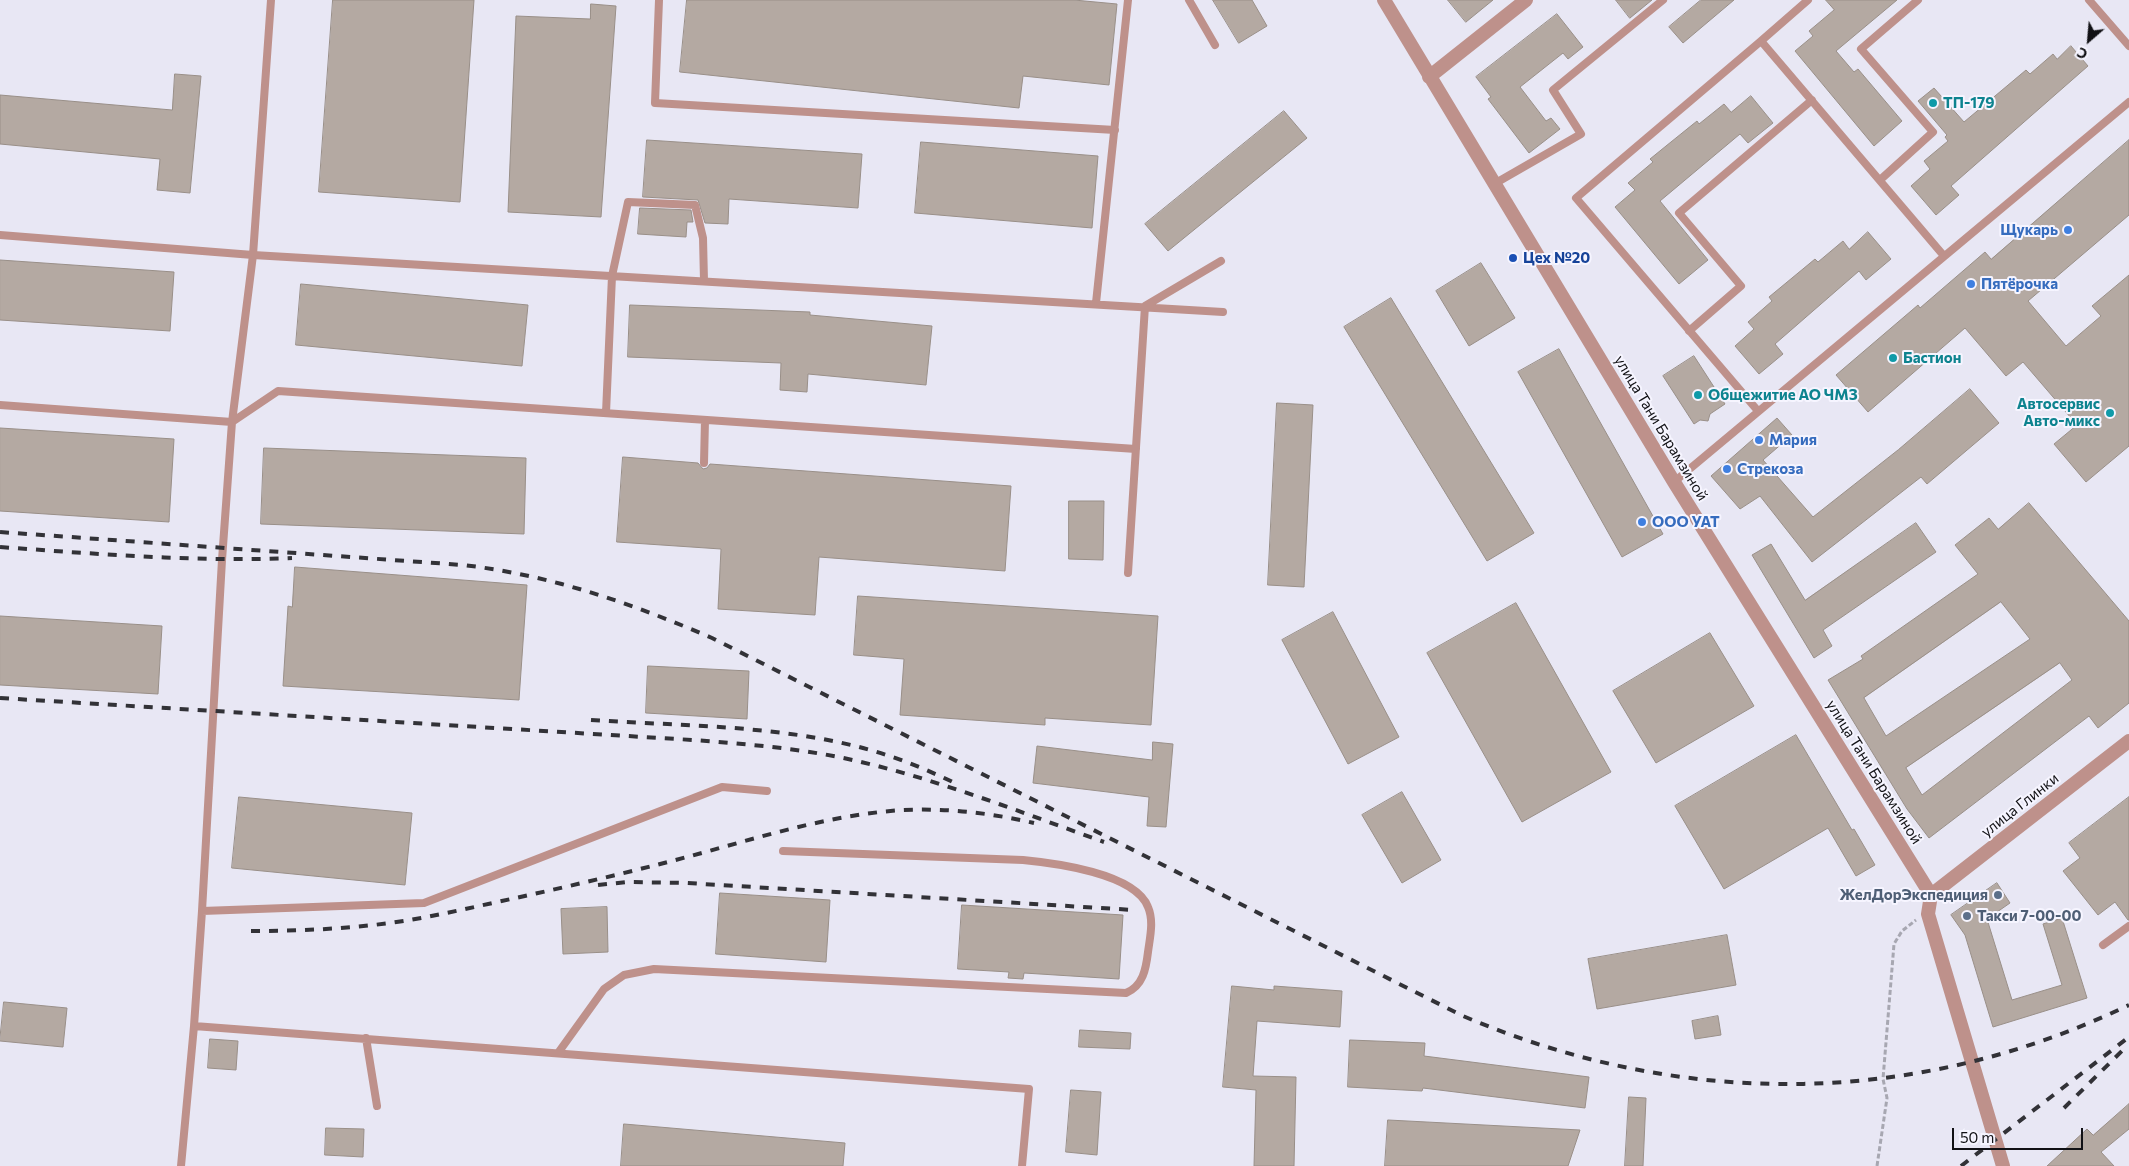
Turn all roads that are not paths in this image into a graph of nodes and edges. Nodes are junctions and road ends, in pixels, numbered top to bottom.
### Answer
1 (271, 0) edge
2 (658, 0) edge
3 (1128, 0) edge
4 (1189, 0) edge
5 (1384, 0) edge
6 (1526, 0) edge
7 (1663, 0) edge
8 (1808, 0) edge
9 (1918, 0) edge
10 (2091, 1) edge
11 (1761, 41) junction
12 (1215, 45) dead end
13 (2129, 46) edge
14 (1429, 77) junction
15 (1812, 100) junction
16 (2129, 102) edge
17 (1115, 130) junction
18 (1880, 180) junction
19 (1494, 184) junction
20 (0, 236) edge
21 (253, 255) junction
22 (1944, 256) junction
23 (1221, 261) dead end
24 (612, 276) junction
25 (704, 281) junction
26 (1096, 303) junction
27 (1145, 306) junction
28 (1223, 312) dead end
29 (1689, 331) junction
30 (0, 405) edge
31 (1758, 411) junction
32 (606, 413) junction
33 (705, 420) junction
34 (232, 422) junction
35 (1136, 449) junction
36 (704, 463) dead end
37 (1674, 482) junction
38 (1128, 573) dead end
39 (2129, 741) edge
40 (767, 791) dead end
41 (784, 851) dead end
42 (1931, 895) junction
43 (202, 911) junction
44 (2129, 926) edge
45 (2103, 944) dead end
46 (194, 1026) junction
47 (366, 1038) junction
48 (558, 1053) junction
49 (377, 1106) dead end
50 (181, 1166) edge
51 (1022, 1166) edge
52 (2003, 1166) edge

1 - 21 lane
2 - 17 lane
3 - 17 lane
4 - 12 lane
5 - 14 street, улица Тани Барамзиной
6 - 14 street
7 - 19 lane
8 - 11 lane
9 - 18 lane
10 - 13 lane
11 - 15 lane
11 - 29 lane
14 - 19 street, улица Тани Барамзиной
15 - 18 lane
15 - 29 lane
16 - 22 lane
17 - 26 lane
18 - 22 lane
19 - 37 street, улица Тани Барамзиной
20 - 21 lane
21 - 24 lane
21 - 34 lane
22 - 31 lane
23 - 27 lane
24 - 25 lane
24 - 25 lane
24 - 32 lane
25 - 26 lane
26 - 27 lane
27 - 28 lane
27 - 35 lane
29 - 31 lane
30 - 34 lane
31 - 37 lane
32 - 33 lane
32 - 34 lane
33 - 35 lane
33 - 36 lane
34 - 43 lane
35 - 38 lane
37 - 42 street, улица Тани Барамзиной
39 - 42 street, улица Глинки
40 - 43 lane
41 - 48 lane
42 - 52 street
43 - 46 lane
44 - 45 lane
46 - 47 lane
46 - 50 lane
47 - 48 lane
47 - 49 lane
48 - 51 lane

